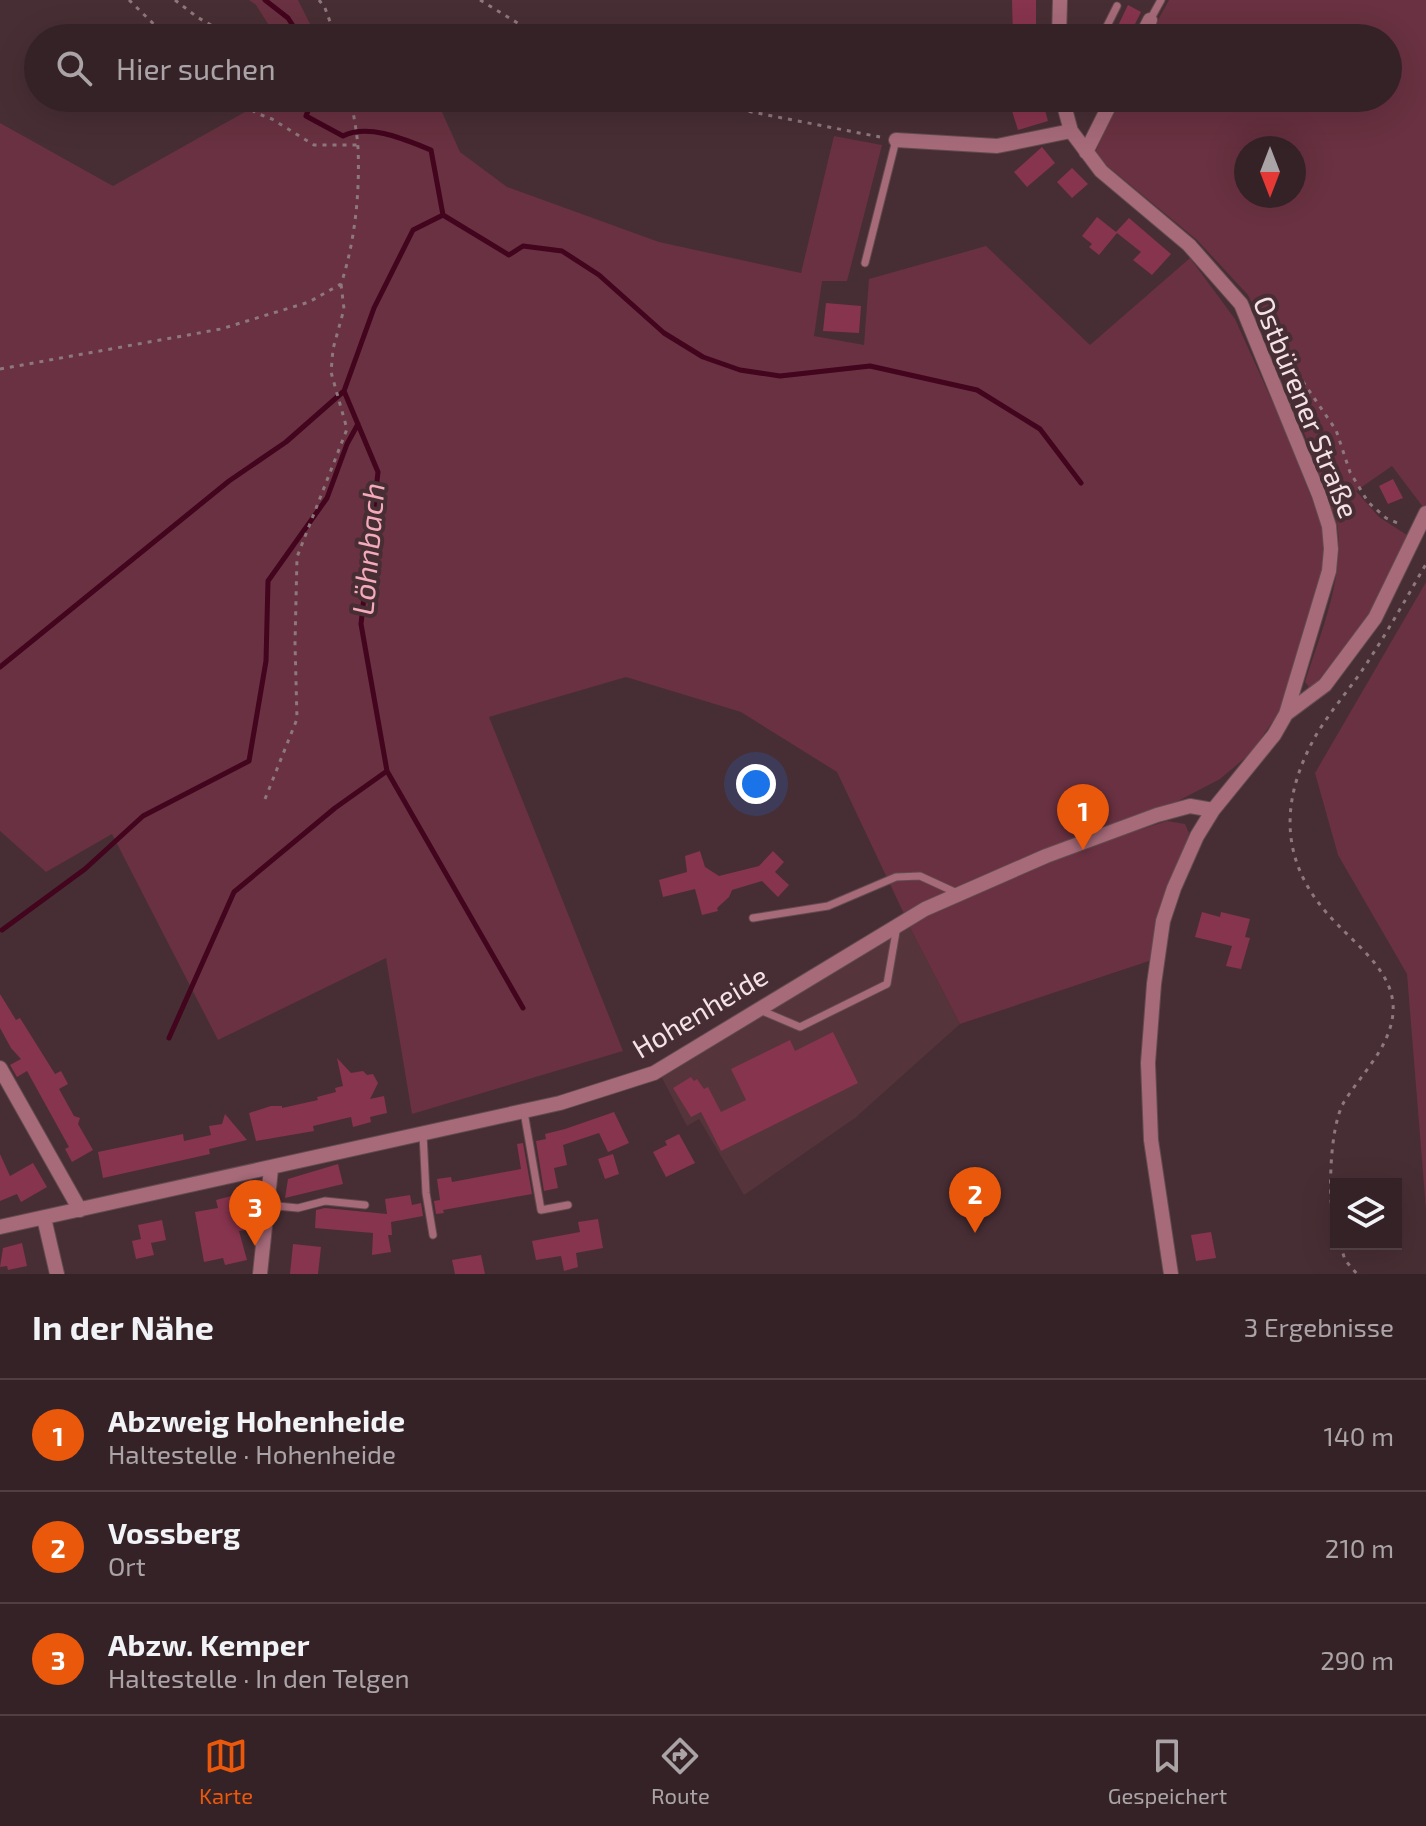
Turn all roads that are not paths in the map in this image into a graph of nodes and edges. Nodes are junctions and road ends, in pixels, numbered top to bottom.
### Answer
1 (1060, 0) edge
2 (1161, 0) edge
3 (1117, 6) dead end
4 (1150, 20) joint
5 (1059, 24) edge
6 (1108, 24) edge
7 (1148, 24) edge
8 (1066, 112) edge
9 (1102, 112) edge
10 (1071, 131) junction
11 (896, 140) joint
12 (1086, 152) junction
13 (865, 263) dead end
14 (1426, 513) edge
15 (1286, 714) junction
16 (1213, 810) junction
17 (959, 894) junction
18 (753, 918) dead end
19 (897, 924) junction
20 (758, 1009) junction
21 (0, 1068) edge
22 (524, 1111) junction
23 (423, 1132) junction
24 (271, 1169) junction
25 (267, 1205) junction
26 (365, 1205) dead end
27 (568, 1205) dead end
28 (80, 1210) junction
29 (44, 1218) junction
30 (0, 1227) edge
31 (433, 1235) dead end
32 (57, 1274) edge
33 (260, 1274) edge
34 (1171, 1274) edge

1 - 5 street
2 - 4 lane
3 - 6 lane
4 - 7 street
8 - 10 street, Ostbürener Straße
9 - 12 street
10 - 11 street
10 - 12 street, Ostbürener Straße
11 - 13 lane
12 - 15 street, Ostbürener Straße
14 - 15 street
15 - 16 street, Ostbürener Straße
16 - 17 street, Hohenheide
16 - 34 street, Ostbürener Straße
17 - 18 lane
17 - 19 street, Hohenheide
19 - 20 street, Hohenheide
19 - 20 lane
20 - 22 street, Hohenheide
21 - 28 street
22 - 23 street, Hohenheide
22 - 27 lane
23 - 24 street, Hohenheide
23 - 31 lane
24 - 25 street
24 - 28 street, Hohenheide
25 - 26 lane
25 - 33 street
28 - 29 street, Hohenheide
29 - 30 street, Hohenheide
29 - 32 street

